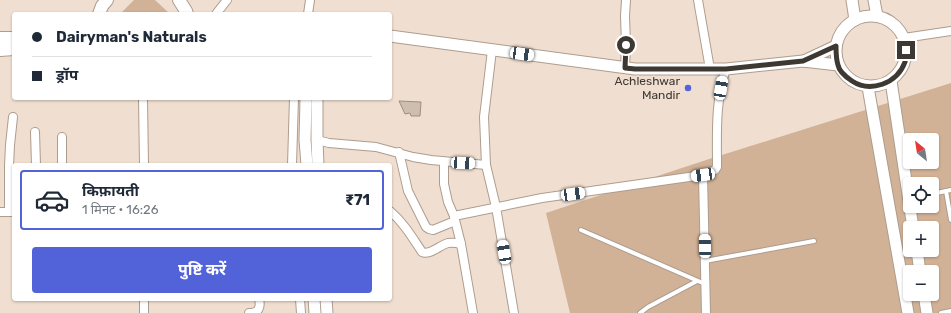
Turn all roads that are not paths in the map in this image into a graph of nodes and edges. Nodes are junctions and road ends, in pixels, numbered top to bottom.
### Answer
1 (107, 0) edge
2 (179, 0) edge
3 (226, 0) edge
4 (310, 0) edge
5 (626, 0) edge
6 (698, 0) edge
7 (852, 0) edge
8 (874, 0) edge
9 (100, 12) edge
10 (186, 12) edge
11 (217, 12) edge
12 (308, 12) edge
13 (877, 16) junction
14 (855, 20) junction
15 (951, 31) edge
16 (392, 36) edge
17 (0, 38) edge
18 (12, 38) edge
19 (904, 38) junction
20 (836, 46) junction
21 (12, 49) edge
22 (0, 50) edge
23 (492, 50) junction
24 (803, 61) junction
25 (838, 65) junction
26 (625, 68) junction
27 (710, 69) junction
28 (726, 69) junction
29 (891, 81) junction
30 (868, 87) junction
31 (143, 100) edge
32 (294, 100) edge
33 (306, 100) edge
34 (317, 100) edge
35 (13, 117) dead end
36 (35, 132) dead end
37 (62, 137) dead end
38 (316, 140) junction
39 (399, 152) junction
40 (444, 162) junction
41 (36, 163) edge
42 (62, 163) edge
43 (144, 163) edge
44 (292, 163) edge
45 (307, 163) edge
46 (318, 163) edge
47 (486, 165) junction
48 (703, 175) junction
49 (906, 177) edge
50 (951, 190) edge
51 (946, 191) junction
52 (939, 192) edge
53 (496, 207) junction
54 (0, 212) edge
55 (12, 212) edge
56 (392, 213) edge
57 (454, 218) junction
58 (951, 220) edge
59 (581, 230) dead end
60 (814, 241) dead end
61 (461, 244) junction
62 (705, 261) junction
63 (697, 281) junction
64 (706, 284) junction
65 (144, 301) edge
66 (260, 301) edge
67 (300, 301) edge
68 (314, 301) edge
69 (326, 301) edge
70 (925, 301) edge
71 (951, 311) edge
72 (144, 313) edge
73 (249, 313) edge
74 (301, 313) edge
75 (315, 313) edge
76 (327, 313) edge
77 (473, 313) edge
78 (514, 313) edge
79 (640, 313) edge
80 (706, 313) edge
81 (908, 313) edge
82 (927, 313) edge
83 (941, 313) edge

1 - 9 main road
2 - 10 main road
3 - 11 street
4 - 12 street
5 - 26 street
6 - 27 street
7 - 14 main road
8 - 13 main road
13 - 14 main road
13 - 19 main road
14 - 20 main road
15 - 19 street
16 - 23 main road
17 - 18 main road
19 - 29 main road
20 - 24 main road
20 - 25 main road
21 - 22 main road
23 - 26 main road
23 - 47 street
24 - 25 main road
24 - 28 main road
25 - 30 main road
26 - 27 main road
27 - 28 main road
28 - 48 street
29 - 30 main road
29 - 49 main road
30 - 81 main road
31 - 43 street
32 - 44 street
33 - 45 main road
34 - 38 main road
35 - 55 street
36 - 41 street
37 - 42 street
38 - 39 street
38 - 46 main road
39 - 40 street
39 - 57 street
40 - 47 street
40 - 57 street
47 - 53 street
48 - 53 street
48 - 62 street
50 - 51 lane
51 - 52 lane
51 - 58 lane
53 - 57 street
53 - 78 street
54 - 55 street
56 - 61 street
57 - 61 street
59 - 63 lane
60 - 62 lane
61 - 77 street
62 - 64 street
63 - 64 lane
63 - 79 lane
64 - 80 street
65 - 72 street
66 - 73 street
67 - 74 street
68 - 75 main road
69 - 76 main road
70 - 82 main road
71 - 83 lane

